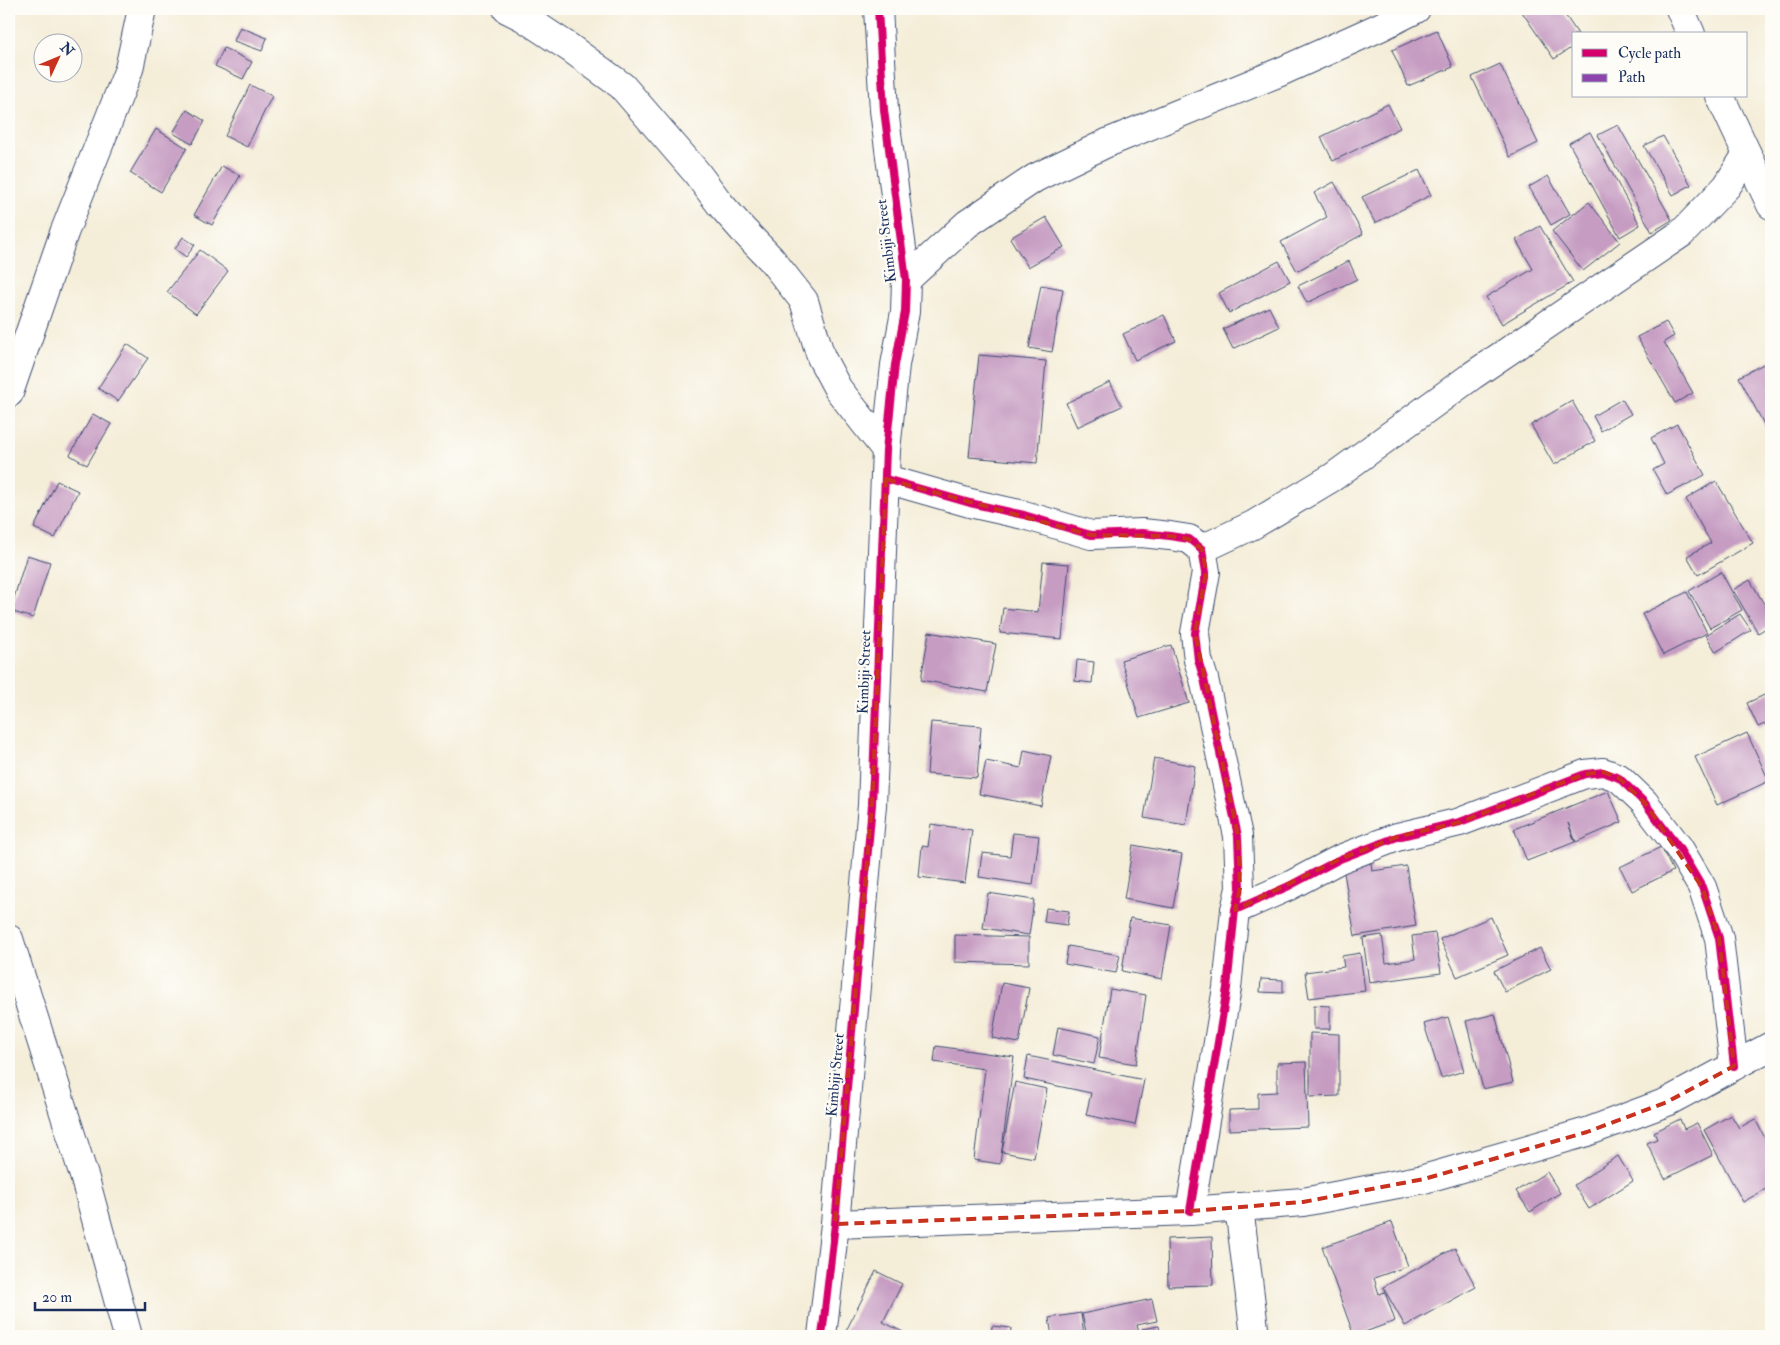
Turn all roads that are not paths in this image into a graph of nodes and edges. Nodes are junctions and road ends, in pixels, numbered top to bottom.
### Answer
1 (142, 9) edge
2 (507, 9) edge
3 (878, 9) edge
4 (1416, 9) edge
5 (1680, 9) edge
6 (1690, 32) edge
7 (1721, 98) edge
8 (1747, 154) junction
9 (1771, 205) edge
10 (906, 280) junction
11 (9, 393) edge
12 (886, 450) junction
13 (886, 478) junction
14 (1202, 549) junction
15 (1234, 910) junction
16 (9, 939) edge
17 (1771, 1046) edge
18 (1734, 1066) junction
19 (1239, 1207) junction
20 (1190, 1211) junction
21 (835, 1224) junction
22 (128, 1336) edge
23 (822, 1336) edge
24 (1255, 1336) edge

1 - 11 street
2 - 12 street
3 - 10 street, Kimbiji Street
4 - 10 street
5 - 6 street
7 - 8 street
8 - 9 street
8 - 14 street
10 - 12 street, Kimbiji Street
12 - 13 street, Kimbiji Street
13 - 14 street
13 - 21 street, Kimbiji Street
14 - 15 street
15 - 18 street
15 - 20 street
16 - 22 street
17 - 18 street
18 - 19 street
19 - 20 street
19 - 24 street
20 - 21 street
21 - 23 street, Kimbiji Street

